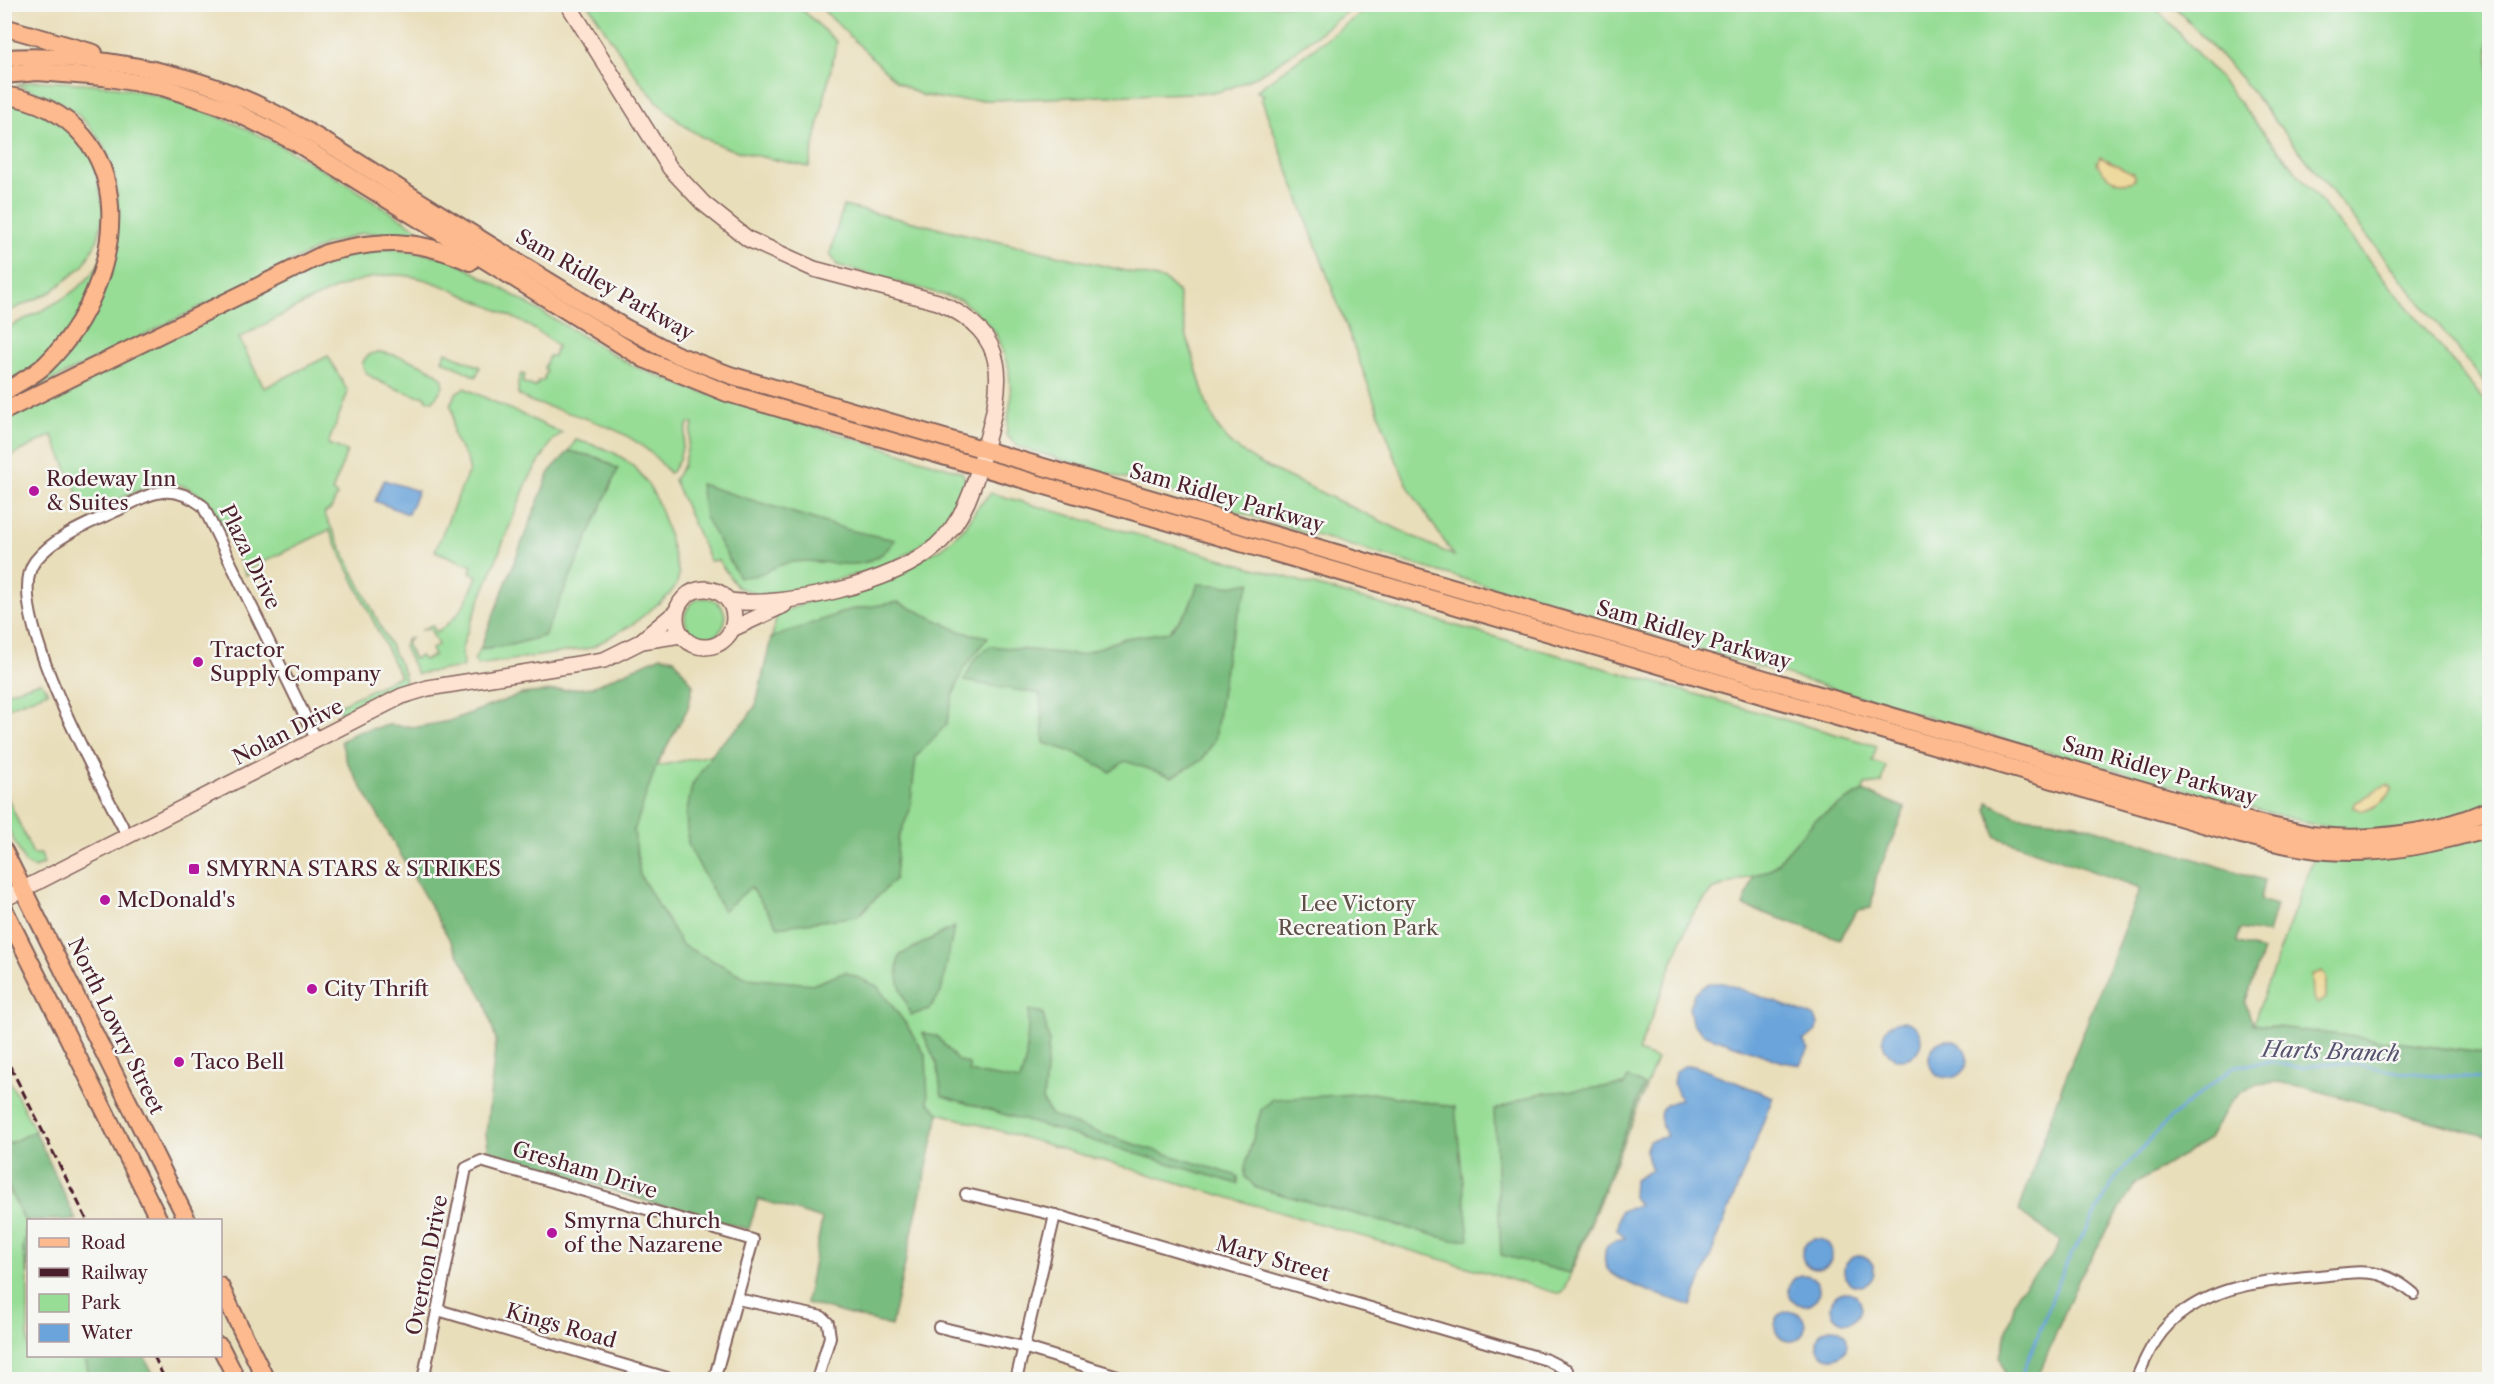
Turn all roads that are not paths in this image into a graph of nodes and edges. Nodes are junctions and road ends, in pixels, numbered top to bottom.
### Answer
1 (568, 4) edge
2 (4, 27) edge
3 (4, 58) edge
4 (155, 70) junction
5 (4, 75) edge
6 (4, 95) edge
7 (528, 288) junction
8 (4, 392) edge
9 (4, 411) edge
10 (982, 458) junction
11 (797, 598) junction
12 (729, 601) junction
13 (676, 612) junction
14 (732, 629) junction
15 (681, 635) junction
16 (640, 642) junction
17 (317, 741) junction
18 (2490, 809) edge
19 (2490, 828) edge
20 (127, 835) junction
21 (4, 851) edge
22 (24, 890) junction
23 (4, 899) edge
24 (4, 909) edge
25 (474, 1162) joint
26 (966, 1194) dead end
27 (1055, 1215) junction
28 (158, 1219) edge
29 (186, 1219) edge
30 (222, 1290) edge
31 (2414, 1294) dead end
32 (737, 1299) junction
33 (438, 1310) junction
34 (939, 1327) dead end
35 (1023, 1347) junction
36 (222, 1350) edge
37 (1568, 1375) edge
38 (237, 1380) edge
39 (266, 1380) edge
40 (423, 1380) edge
41 (674, 1380) edge
42 (714, 1380) edge
43 (817, 1380) edge
44 (1016, 1380) edge
45 (1131, 1380) edge
46 (2136, 1380) edge

1 - 10 street
2 - 4 main road
3 - 4 main road, Sam Ridley Parkway
4 - 10 main road, Sam Ridley Parkway
5 - 7 main road, Sam Ridley Parkway
6 - 8 main road
7 - 9 main road
7 - 10 main road, Sam Ridley Parkway
10 - 11 street
10 - 18 main road, Sam Ridley Parkway
10 - 19 main road, Sam Ridley Parkway
11 - 12 street
11 - 14 street
12 - 13 street
12 - 14 street
13 - 15 street
13 - 16 street, Nolan Drive
14 - 15 street
15 - 16 street, Nolan Drive
16 - 17 street, Nolan Drive
17 - 20 street, Nolan Drive
17 - 20 street, Plaza Drive
20 - 22 street, Nolan Drive
21 - 22 main road, North Lowry Street
22 - 23 street, Nolan Drive
22 - 29 main road, North Lowry Street
24 - 28 main road
25 - 32 street, Gresham Drive
25 - 33 street, Overton Drive
26 - 27 street, Mary Street
27 - 35 street
27 - 37 street, Mary Street
30 - 39 main road
31 - 46 street
32 - 42 street
32 - 43 street
33 - 40 street, Overton Drive
33 - 41 street, Kings Road
34 - 35 street
35 - 44 street
35 - 45 street
36 - 38 main road

